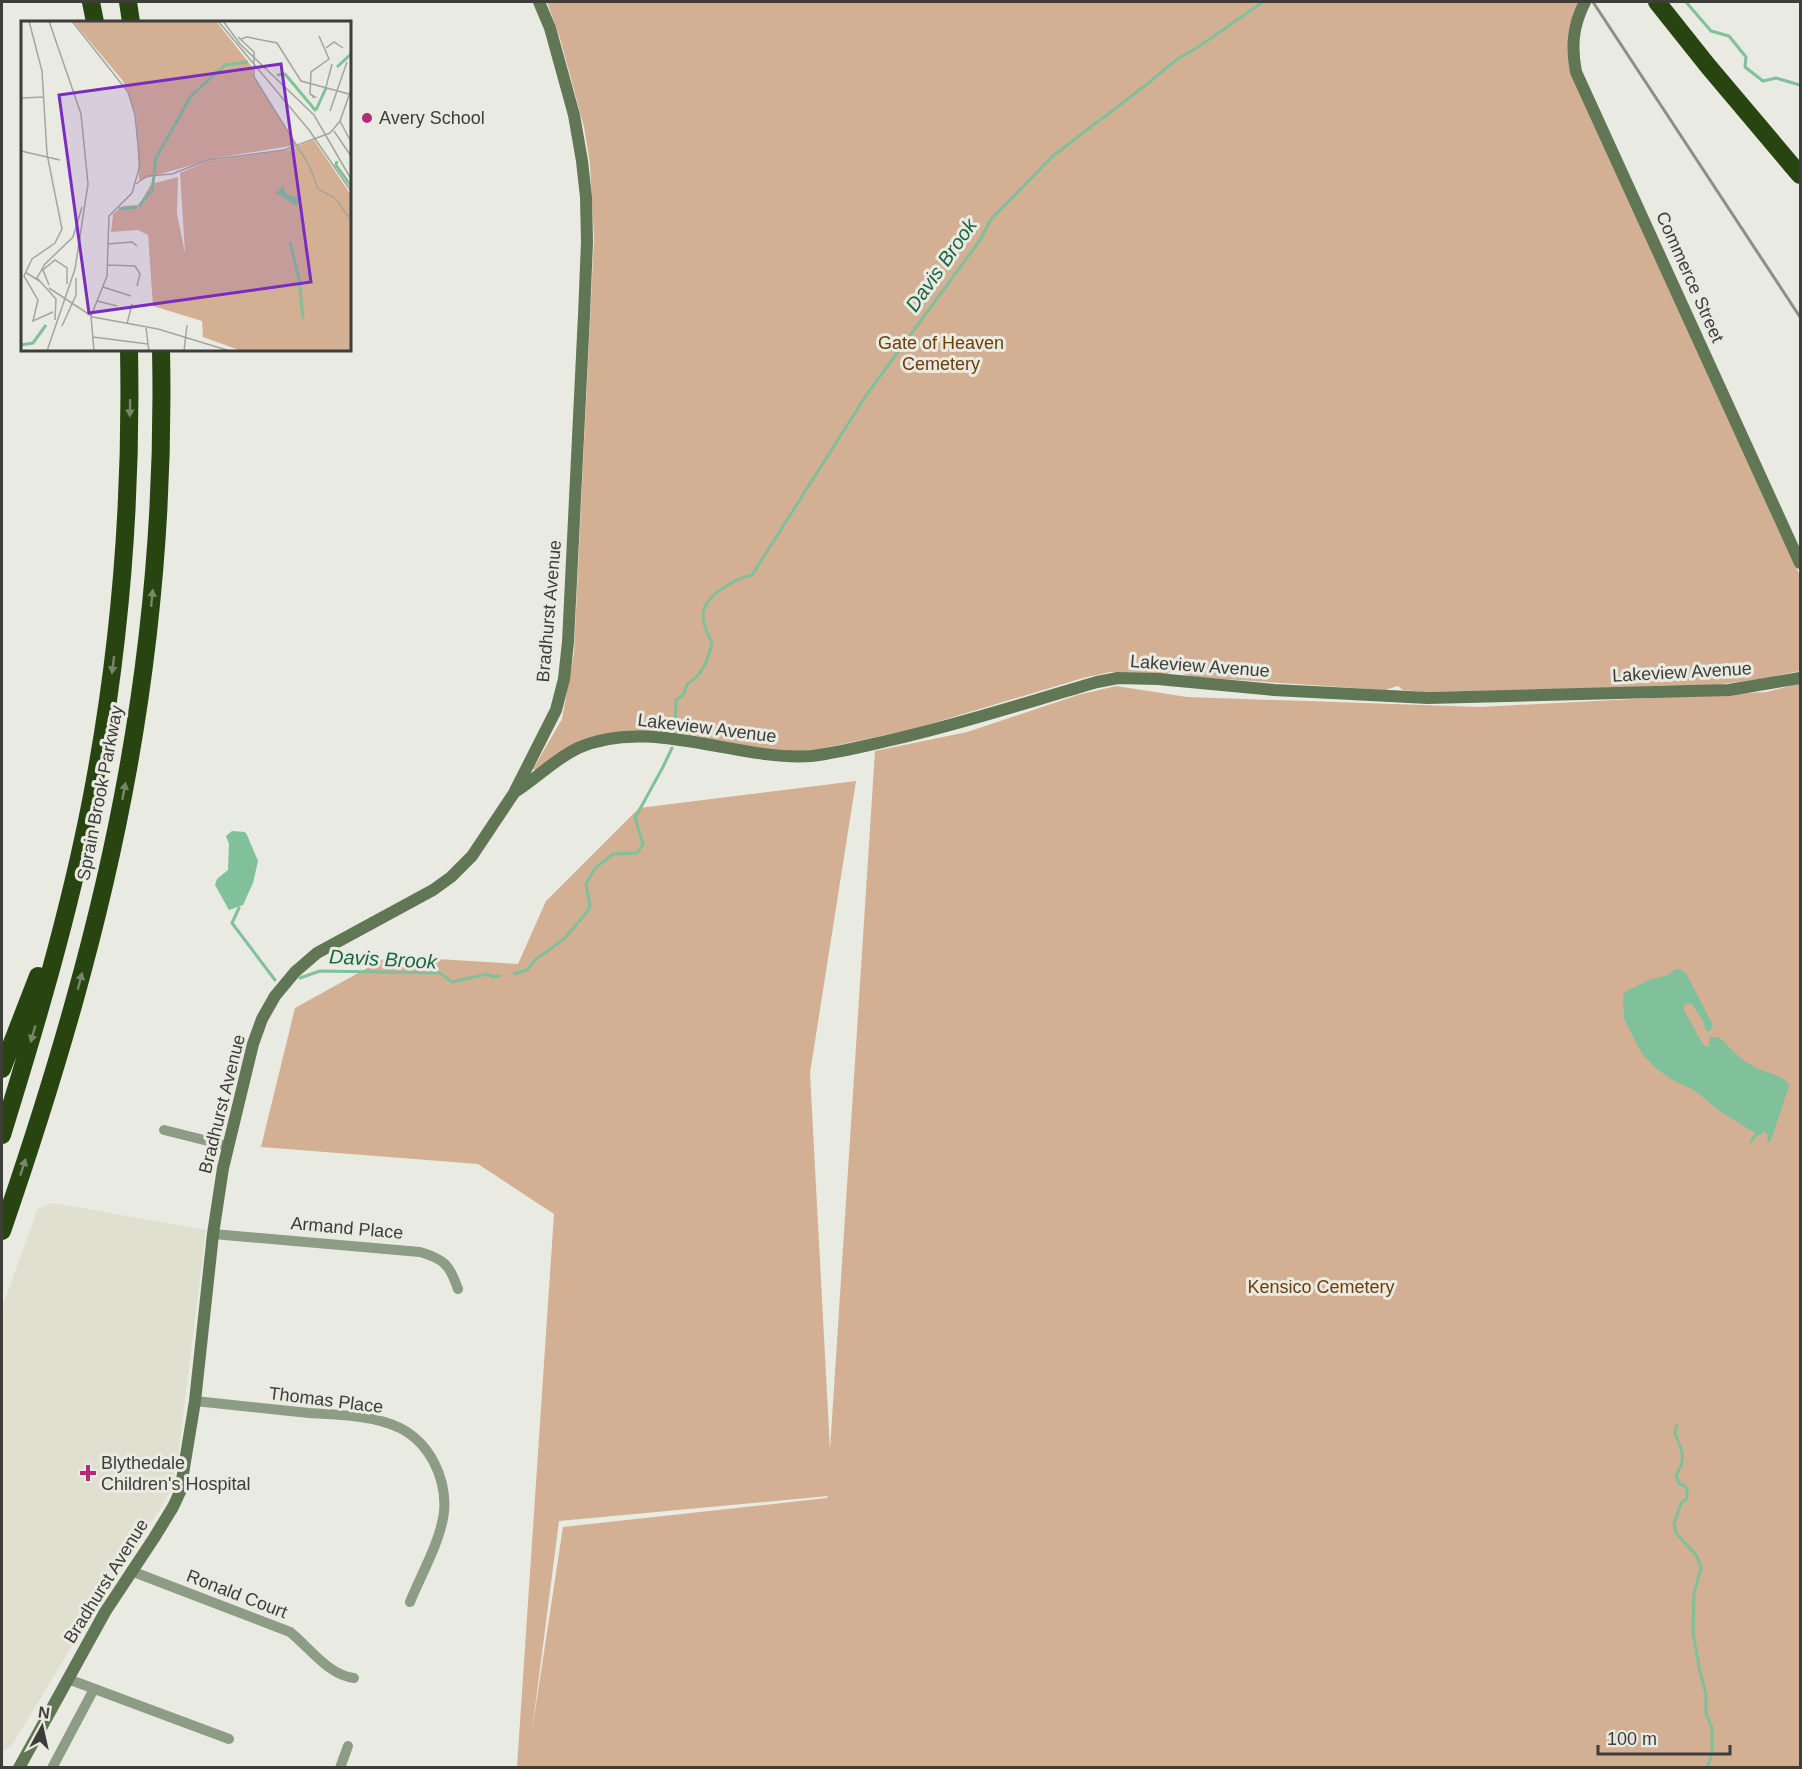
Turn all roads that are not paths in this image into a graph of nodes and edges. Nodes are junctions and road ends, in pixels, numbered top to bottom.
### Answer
1 (91, 2) edge
2 (128, 2) edge
3 (539, 2) edge
4 (1585, 2) edge
5 (1657, 2) edge
6 (1669, 2) edge
7 (95, 21) edge
8 (131, 21) edge
9 (1800, 161) edge
10 (1800, 175) edge
11 (129, 351) edge
12 (161, 351) edge
13 (1800, 563) edge
14 (1800, 678) edge
15 (514, 793) junction
16 (70, 896) junction
17 (2, 1069) edge
18 (164, 1130) dead end
19 (2, 1135) edge
20 (228, 1146) junction
21 (2, 1229) edge
22 (213, 1234) junction
23 (458, 1289) dead end
24 (195, 1401) junction
25 (131, 1571) junction
26 (410, 1602) dead end
27 (354, 1678) dead end
28 (68, 1679) junction
29 (94, 1689) junction
30 (229, 1739) dead end
31 (348, 1746) dead end
32 (19, 1767) edge
33 (52, 1767) edge
34 (340, 1767) edge

1 - 7 highway
2 - 8 highway
3 - 15 main road, Bradhurst Avenue
4 - 13 main road, Commerce Street
5 - 10 highway
6 - 9 highway
11 -> 16 highway, Sprain Brook Parkway
21 -> 12 highway, Sprain Brook Parkway
14 - 15 main road, Lakeview Avenue
15 - 20 main road, Bradhurst Avenue
16 - 17 highway
16 -> 19 highway, Sprain Brook Parkway
18 - 20 street
20 - 22 main road, Bradhurst Avenue
22 - 23 street, Armand Place
22 - 24 main road, Bradhurst Avenue
24 - 25 main road, Bradhurst Avenue
24 - 26 street, Thomas Place
25 - 27 street, Ronald Court
25 - 28 main road, Bradhurst Avenue
28 - 29 street
28 - 32 main road, Bradhurst Avenue
29 - 30 street
29 - 33 street
31 - 34 street

